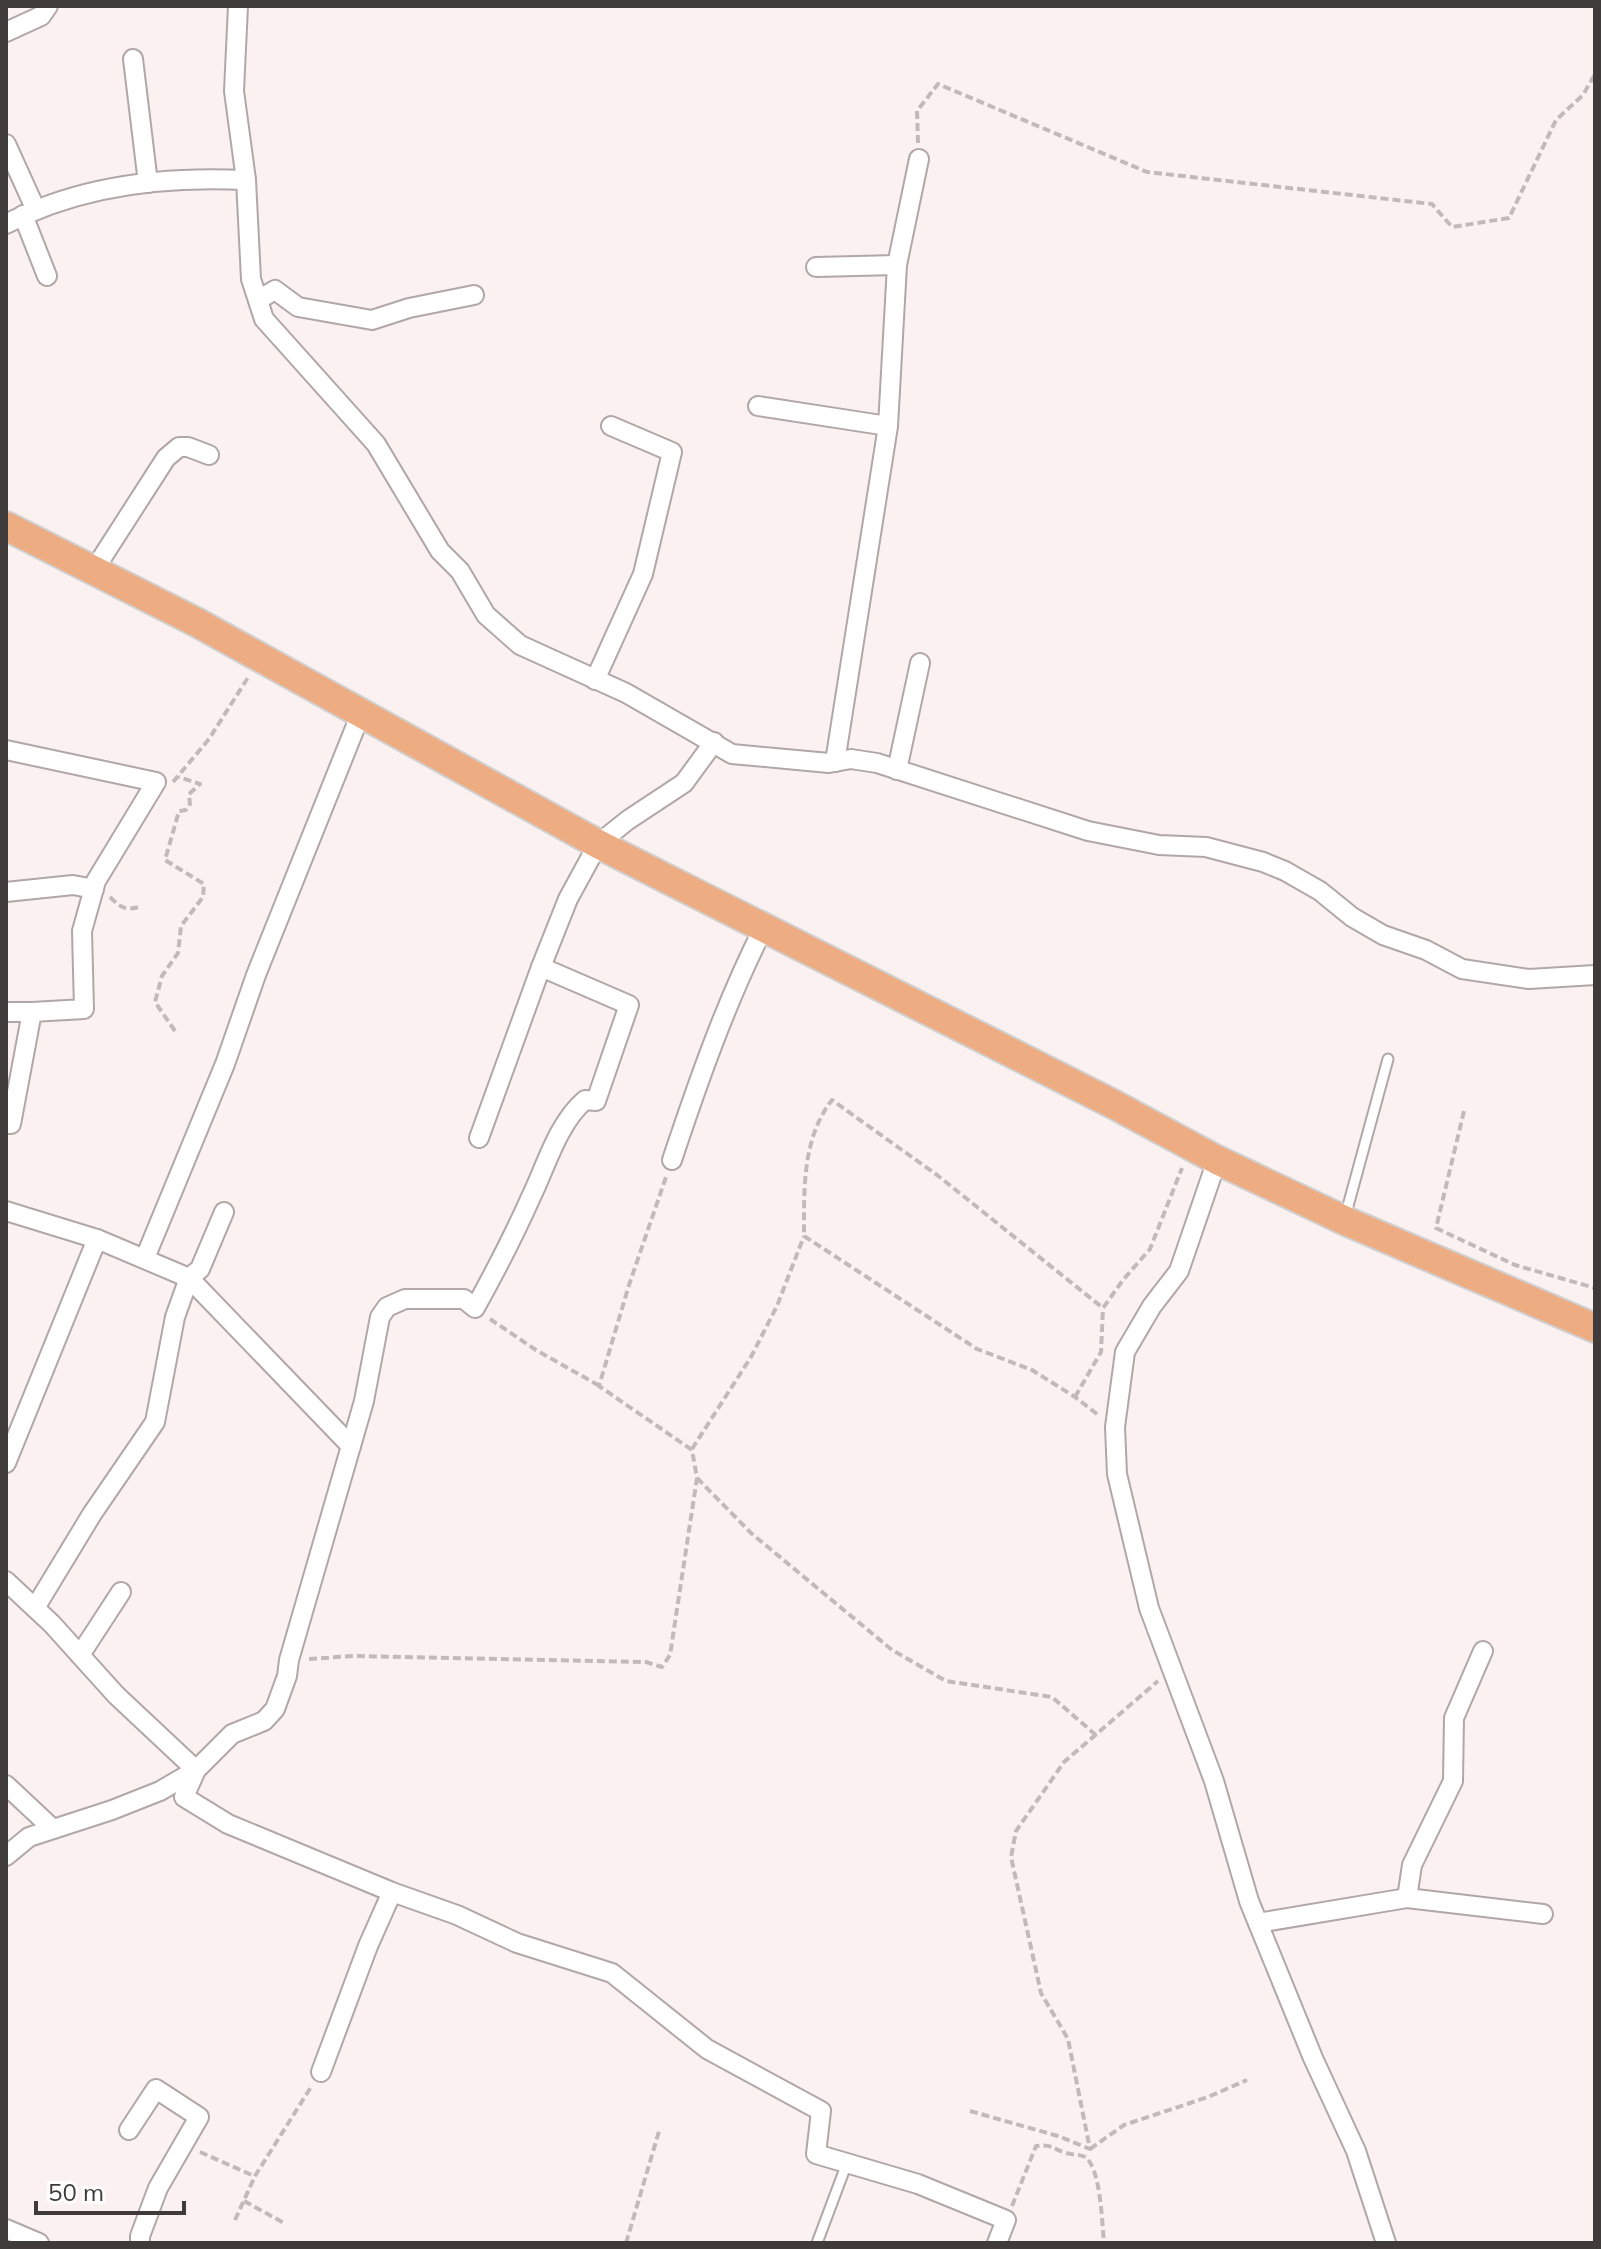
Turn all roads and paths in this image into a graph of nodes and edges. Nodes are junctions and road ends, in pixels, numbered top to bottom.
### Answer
1 (48, 6) edge
2 (238, 6) edge
3 (6, 32) edge
4 (133, 59) dead end
5 (1595, 74) edge
6 (6, 144) edge
7 (919, 159) joint
8 (246, 180) junction
9 (148, 183) junction
10 (21, 216) edge
11 (897, 265) junction
12 (816, 267) dead end
13 (47, 276) dead end
14 (474, 295) dead end
15 (258, 300) junction
16 (758, 406) dead end
17 (611, 426) dead end
18 (888, 426) junction
19 (209, 455) dead end
20 (6, 526) edge
21 (94, 570) junction
22 (261, 658) junction
23 (920, 663) dead end
24 (595, 680) junction
25 (361, 713) junction
26 (714, 742) junction
27 (6, 750) edge
28 (835, 762) junction
29 (897, 770) junction
30 (179, 777) junction
31 (156, 782) junction
32 (598, 844) junction
33 (94, 889) junction
34 (6, 892) edge
35 (139, 907) dead end
36 (763, 929) junction
37 (541, 967) junction
38 (1595, 975) edge
39 (6, 1012) edge
40 (32, 1012) junction
41 (175, 1031) dead end
42 (1388, 1059) dead end
43 (1464, 1111) dead end
44 (6, 1124) edge
45 (479, 1138) dead end
46 (1191, 1146) junction
47 (672, 1160) joint
48 (1217, 1160) junction
49 (6, 1211) edge
50 (224, 1212) dead end
51 (1344, 1220) junction
52 (804, 1236) junction
53 (97, 1239) junction
54 (145, 1258) junction
55 (189, 1278) junction
56 (1595, 1288) edge
57 (475, 1308) junction
58 (1103, 1308) junction
59 (1595, 1328) edge
60 (599, 1386) junction
61 (1075, 1397) junction
62 (1115, 1427) junction
63 (351, 1446) junction
64 (692, 1450) junction
65 (6, 1463) edge
66 (697, 1478) junction
67 (6, 1581) edge
68 (121, 1592) dead end
69 (35, 1608) junction
70 (1483, 1651) dead end
71 (80, 1655) junction
72 (289, 1660) junction
73 (1171, 1669) junction
74 (1097, 1736) junction
75 (196, 1770) junction
76 (6, 1785) edge
77 (53, 1829) junction
78 (6, 1856) edge
79 (392, 1892) junction
80 (1407, 1898) junction
81 (1543, 1914) dead end
82 (1258, 1923) junction
83 (321, 2072) joint
84 (1247, 2080) dead end
85 (970, 2111) dead end
86 (660, 2128) dead end
87 (129, 2130) dead end
88 (183, 2145) junction
89 (1090, 2149) junction
90 (847, 2163) junction
91 (255, 2176) junction
92 (244, 2201) junction
93 (235, 2220) dead end
94 (1006, 2220) junction
95 (284, 2223) dead end
96 (6, 2229) edge
97 (39, 2243) edge
98 (140, 2243) edge
99 (626, 2243) edge
100 (817, 2243) edge
101 (997, 2243) edge
102 (1104, 2243) edge
103 (1386, 2243) edge

1 - 3 street
2 - 8 street
4 - 9 street
5 - 7 path
6 - 10 street
7 - 11 street
8 - 9 street
8 - 15 street
9 - 10 street
10 - 13 street
11 - 12 street
11 - 18 street
14 - 15 street
15 - 24 street
16 - 18 street
17 - 24 street
18 - 28 street
19 - 21 street
20 - 21 highway
21 - 22 highway
22 - 25 highway
22 - 30 path
23 - 29 street
24 - 26 street
25 - 32 highway
25 - 54 street
26 - 28 street
26 - 32 street
27 - 31 street
28 - 29 street
29 - 38 street
30 - 31 path
30 - 41 path
31 - 33 street
32 - 36 highway
32 - 37 street
33 - 34 street
33 - 35 path
33 - 40 street
36 - 46 highway
36 - 47 street
37 - 45 street
37 - 57 street
39 - 40 street
40 - 44 street
42 - 51 lane
43 - 56 path
46 - 48 highway
46 - 58 path
47 - 60 path
48 - 51 highway
48 - 62 street
49 - 53 street
50 - 55 street
51 - 59 highway
52 - 58 path
52 - 61 path
52 - 64 path
53 - 54 street
53 - 65 street
54 - 55 street
55 - 63 street
55 - 69 street
57 - 60 path
57 - 63 street
58 - 61 path
60 - 64 path
61 - 62 path
62 - 73 street
63 - 72 street
64 - 66 path
66 - 72 path
66 - 74 path
67 - 69 street
68 - 71 street
69 - 71 street
70 - 80 street
71 - 75 street
72 - 75 street
73 - 74 path
73 - 82 street
74 - 89 path
75 - 77 street
75 - 79 street
76 - 77 street
77 - 78 street
79 - 83 street
79 - 90 street
80 - 81 street
80 - 82 street
82 - 103 street
83 - 91 path
84 - 89 path
85 - 89 path
86 - 99 path
87 - 88 street
88 - 91 path
88 - 98 street
90 - 94 street
90 - 100 lane
91 - 92 path
92 - 93 path
92 - 95 path
94 - 101 street
94 - 102 path
96 - 97 street

